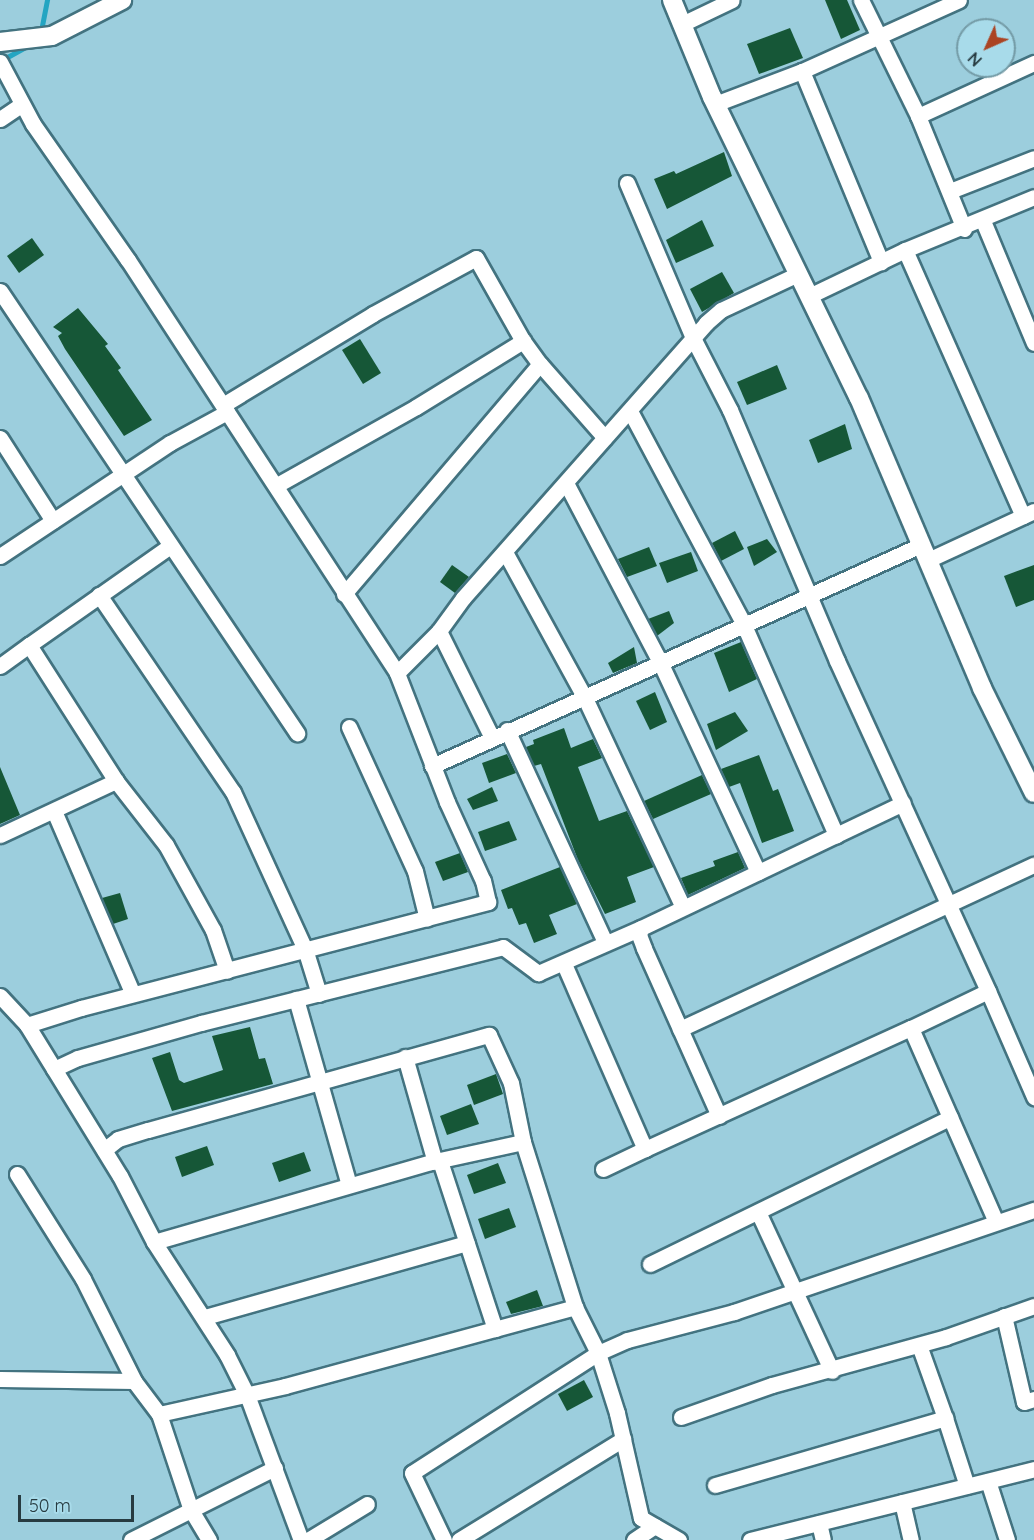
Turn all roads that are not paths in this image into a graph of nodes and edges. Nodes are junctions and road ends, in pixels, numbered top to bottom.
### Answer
1 (122, 0) edge
2 (672, 0) edge
3 (732, 0) edge
4 (861, 0) edge
5 (959, 0) edge
6 (682, 24) junction
7 (877, 37) junction
8 (4, 42) edge
9 (1034, 63) edge
10 (2, 66) edge
11 (802, 71) junction
12 (715, 104) junction
13 (21, 105) junction
14 (918, 116) junction
15 (0, 119) edge
16 (1034, 158) edge
17 (627, 183) dead end
18 (950, 191) junction
19 (1034, 197) edge
20 (983, 221) junction
21 (964, 229) junction
22 (905, 250) junction
23 (881, 262) junction
24 (798, 274) junction
25 (0, 291) edge
26 (809, 296) junction
27 (694, 340) junction
28 (523, 341) junction
29 (1034, 343) edge
30 (540, 364) junction
31 (225, 409) junction
32 (630, 411) junction
33 (0, 438) edge
34 (605, 438) junction
35 (125, 474) junction
36 (566, 483) junction
37 (277, 485) junction
38 (1028, 514) edge
39 (53, 521) junction
40 (170, 546) junction
41 (505, 552) junction
42 (924, 553) junction
43 (0, 556) edge
44 (344, 594) junction
45 (808, 594) junction
46 (99, 595) junction
47 (743, 623) junction
48 (439, 631) junction
49 (29, 645) junction
50 (660, 662) junction
51 (0, 666) edge
52 (397, 673) junction
53 (584, 696) junction
54 (350, 727) dead end
55 (507, 730) junction
56 (297, 733) dead end
57 (492, 738) junction
58 (432, 766) junction
59 (116, 781) junction
60 (1034, 793) edge
61 (903, 803) junction
62 (54, 811) junction
63 (0, 835) edge
64 (836, 835) junction
65 (1034, 865) edge
66 (758, 872) junction
67 (946, 906) junction
68 (682, 907) junction
69 (427, 919) junction
70 (641, 928) junction
71 (605, 942) junction
72 (305, 949) junction
73 (564, 964) junction
74 (227, 971) junction
75 (988, 991) junction
76 (133, 994) junction
77 (319, 994) junction
78 (0, 996) edge
79 (296, 999) junction
80 (27, 1025) junction
81 (911, 1028) junction
82 (680, 1029) junction
83 (405, 1057) junction
84 (54, 1069) junction
85 (319, 1080) junction
86 (1034, 1097) edge
87 (719, 1116) junction
88 (950, 1118) junction
89 (523, 1142) junction
90 (645, 1149) junction
91 (104, 1150) junction
92 (437, 1161) junction
93 (603, 1169) dead end
94 (17, 1174) dead end
95 (350, 1185) junction
96 (1033, 1213) edge
97 (759, 1214) junction
98 (996, 1222) junction
99 (154, 1242) junction
100 (467, 1243) junction
101 (650, 1264) dead end
102 (793, 1292) junction
103 (1034, 1306) edge
104 (575, 1307) junction
105 (1004, 1316) junction
106 (205, 1317) junction
107 (495, 1329) junction
108 (920, 1345) junction
109 (598, 1353) junction
110 (832, 1371) junction
111 (0, 1379) edge
112 (134, 1381) junction
113 (246, 1395) junction
114 (1034, 1399) edge
115 (159, 1414) junction
116 (681, 1418) dead end
117 (945, 1418) junction
118 (623, 1439) junction
119 (275, 1468) junction
120 (1034, 1469) edge
121 (988, 1481) junction
122 (715, 1485) dead end
123 (967, 1486) junction
124 (902, 1502) junction
125 (367, 1504) dead end
126 (192, 1510) junction
127 (819, 1523) junction
128 (655, 1527) junction
129 (132, 1540) edge
130 (209, 1540) edge
131 (301, 1540) edge
132 (308, 1540) edge
133 (444, 1540) edge
134 (459, 1540) edge
135 (634, 1540) edge
136 (679, 1540) edge
137 (750, 1540) edge
138 (823, 1540) edge
139 (911, 1540) edge
140 (1006, 1540) edge

1 - 8 street
2 - 6 street
3 - 6 street
4 - 7 street
5 - 7 street
6 - 12 street
7 - 11 street
7 - 14 street
9 - 14 street
10 - 13 street
11 - 12 street
11 - 23 street
12 - 24 street
13 - 15 street
13 - 31 street
14 - 18 street
16 - 18 street
17 - 27 street
18 - 21 street
19 - 20 street
20 - 21 street
20 - 29 street
21 - 22 street
22 - 23 street
22 - 38 street
23 - 26 street
24 - 26 street
24 - 27 street
25 - 35 street
26 - 42 street
27 - 32 street
27 - 45 street
28 - 30 street
28 - 31 street
28 - 37 street
30 - 34 street
30 - 44 street
31 - 35 street
31 - 37 street
32 - 34 street
32 - 47 street
33 - 39 street
34 - 36 street
35 - 39 street
35 - 40 street
36 - 41 street
36 - 50 street
37 - 44 street
38 - 42 street
39 - 43 street
40 - 46 street
40 - 56 street
41 - 48 street
41 - 53 street
42 - 45 street
42 - 60 street
44 - 52 street
45 - 47 street
45 - 61 street
46 - 49 street
46 - 72 street
47 - 50 street
47 - 64 street
48 - 52 street
48 - 57 street
49 - 51 street
49 - 59 street
50 - 53 street
50 - 66 street
52 - 58 street
53 - 55 street
53 - 68 street
54 - 69 street
55 - 57 street
55 - 71 street
57 - 58 street
58 - 69 street
59 - 62 street
59 - 74 street
61 - 64 street
61 - 67 street
62 - 63 street
62 - 76 street
64 - 66 street
65 - 67 street
66 - 68 street
67 - 75 street
67 - 82 street
68 - 70 street
69 - 72 street
70 - 71 street
70 - 82 street
71 - 73 street
72 - 74 street
72 - 77 street
73 - 77 street
73 - 90 street
74 - 76 street
75 - 81 street
75 - 86 street
76 - 80 street
77 - 79 street
78 - 80 street
79 - 84 street
79 - 85 street
80 - 84 street
81 - 87 street
81 - 88 street
82 - 87 street
83 - 85 street
83 - 89 street
83 - 92 street
84 - 91 street
85 - 91 street
85 - 95 street
87 - 90 street
88 - 97 street
88 - 98 street
89 - 92 street
89 - 104 street
90 - 93 street
91 - 99 street
92 - 95 street
92 - 100 street
94 - 112 street
95 - 99 street
96 - 98 street
97 - 101 street
97 - 102 street
98 - 102 street
99 - 106 street
100 - 106 street
100 - 107 street
102 - 109 street
102 - 110 street
103 - 105 street
104 - 107 street
104 - 109 street
105 - 108 street
105 - 114 street
106 - 113 street
107 - 113 street
108 - 110 street
108 - 117 street
109 - 118 street
109 - 133 street
110 - 116 street
111 - 112 street
112 - 115 street
113 - 115 street
113 - 119 street
115 - 126 street
117 - 122 street
117 - 123 street
118 - 128 street
118 - 134 street
119 - 126 street
119 - 131 street
120 - 121 street
121 - 123 street
121 - 140 street
123 - 124 street
124 - 127 street
124 - 139 street
125 - 132 street
126 - 129 street
126 - 130 street
127 - 137 street
127 - 138 street
128 - 135 street
128 - 136 street

